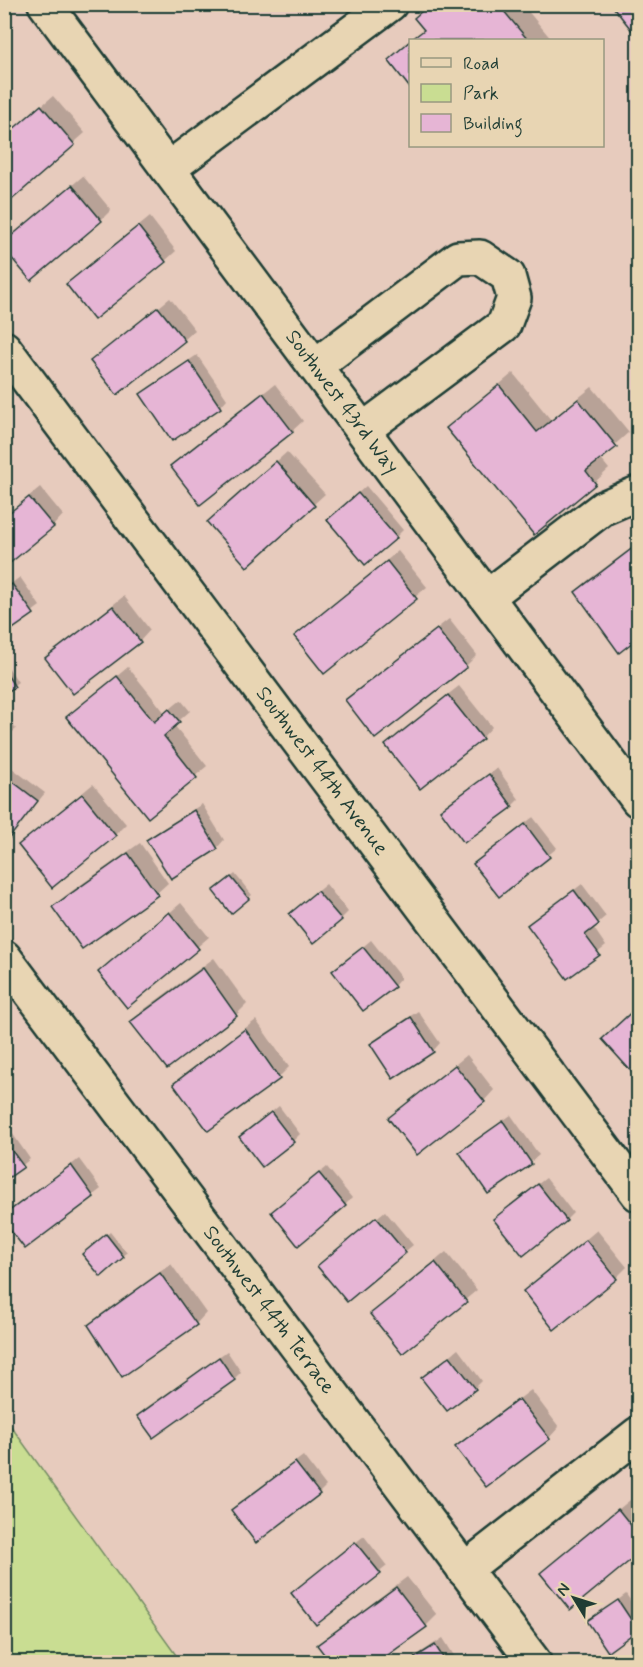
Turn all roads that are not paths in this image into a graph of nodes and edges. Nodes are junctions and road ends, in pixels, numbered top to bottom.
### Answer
1 (45, 4) edge
2 (390, 4) edge
3 (168, 169) junction
4 (4, 348) edge
5 (315, 366) junction
6 (363, 430) junction
7 (639, 493) edge
8 (487, 597) junction
9 (639, 800) edge
10 (4, 957) edge
11 (639, 1194) edge
12 (639, 1434) edge
13 (464, 1570) junction
14 (534, 1662) edge

1 - 3 street, Southwest 43rd Way
2 - 3 street
3 - 5 street, Southwest 43rd Way
4 - 11 street, Southwest 44th Avenue
5 - 6 street, Southwest 43rd Way
5 - 6 street
6 - 8 street, Southwest 43rd Way
7 - 8 street
8 - 9 street, Southwest 43rd Way
10 - 13 street, Southwest 44th Terrace
12 - 13 street
13 - 14 street, Southwest 44th Terrace

